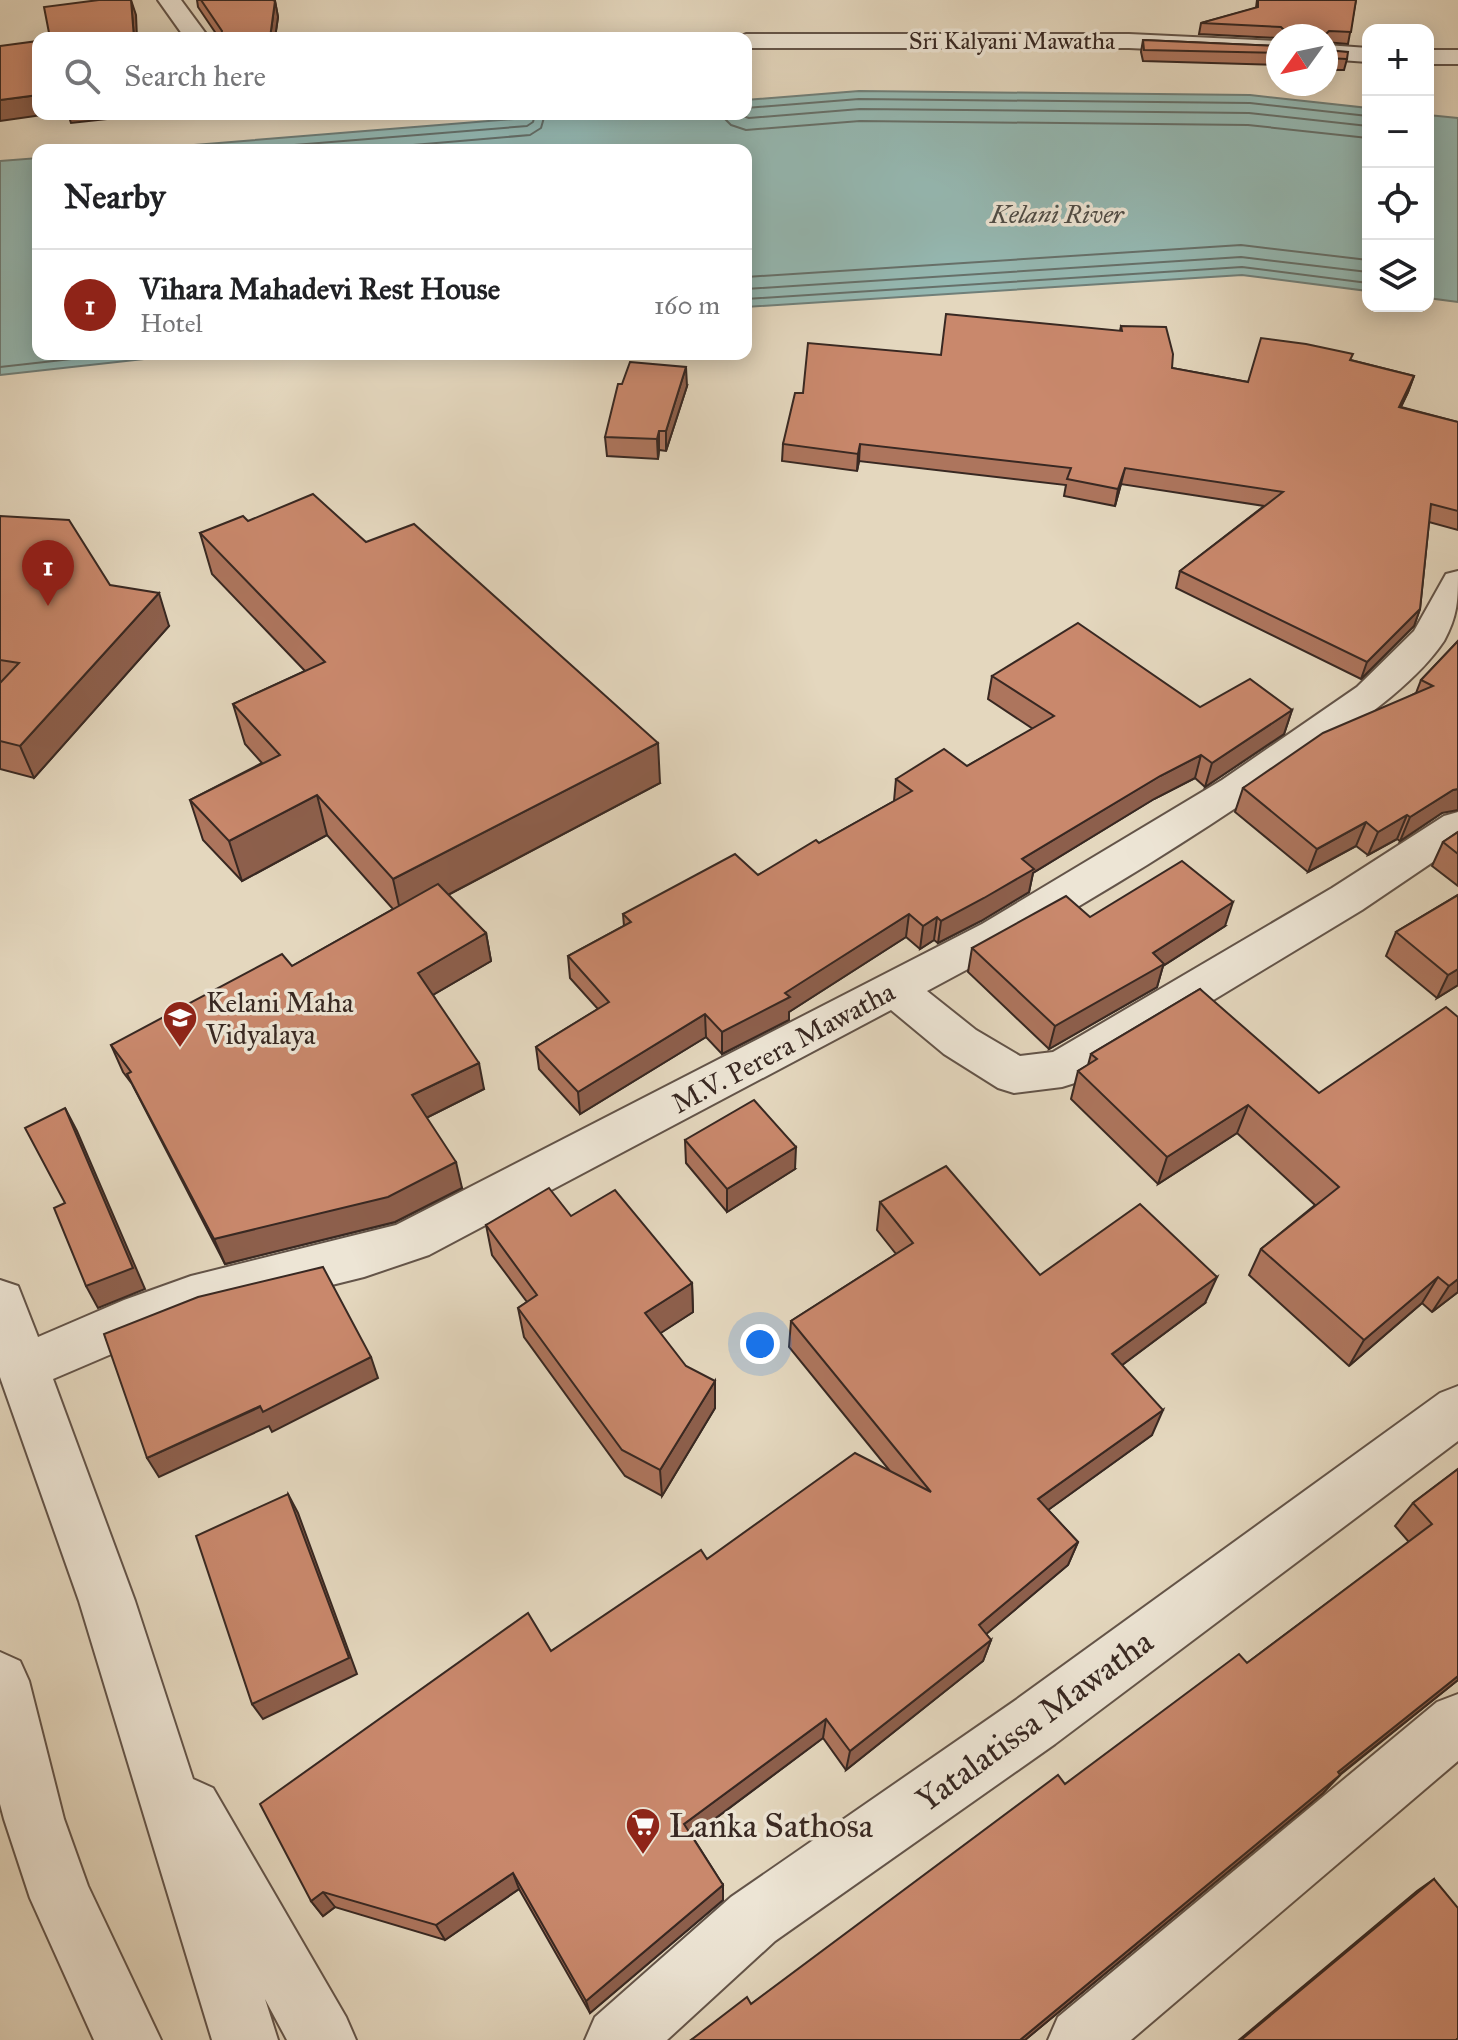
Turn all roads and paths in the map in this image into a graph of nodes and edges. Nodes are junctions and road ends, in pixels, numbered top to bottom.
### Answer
1 (169, 0) edge
2 (193, 32) edge
3 (752, 41) edge
4 (1266, 47) edge
5 (1338, 53) edge
6 (1362, 55) edge
7 (1434, 57) edge
8 (1458, 57) edge
9 (1458, 582) edge
10 (1458, 826) edge
11 (894, 989) junction
12 (0, 1302) edge
13 (22, 1369) junction
14 (1458, 1410) edge
15 (0, 1681) edge
16 (1458, 1723) edge
17 (152, 1737) junction
18 (128, 2040) edge
19 (245, 2040) edge
20 (323, 2040) edge
21 (618, 2040) edge
22 (1081, 2040) edge

1 - 2 street
3 - 4 street, Sri Kalyani Mawatha
5 - 6 street
7 - 8 street
9 - 11 street, M.V. Perera Mawatha
10 - 11 street
11 - 13 street, M.V. Perera Mawatha
12 - 13 street
13 - 17 street
14 - 21 street, Yatalatissa Mawatha
15 - 18 street
16 - 22 street
17 - 19 street
17 - 20 street

